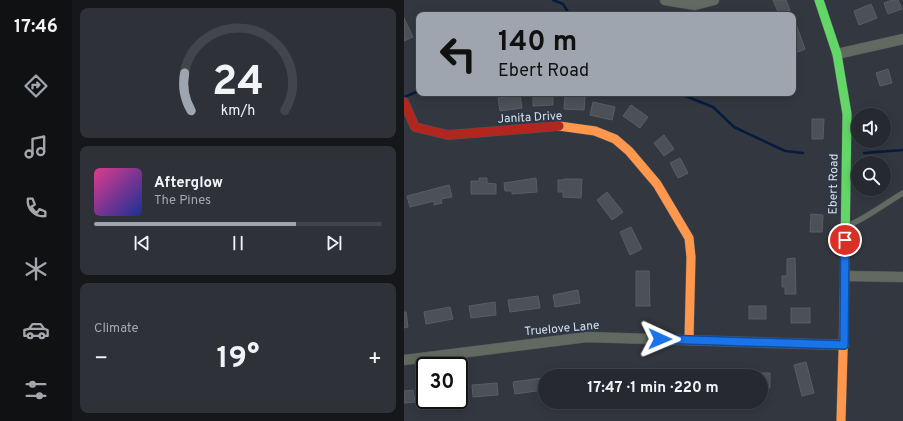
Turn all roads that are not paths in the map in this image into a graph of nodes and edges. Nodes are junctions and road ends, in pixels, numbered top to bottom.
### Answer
1 (665, 0) edge
2 (714, 0) edge
3 (819, 0) edge
4 (903, 39) edge
5 (837, 54) junction
6 (404, 102) edge
7 (903, 193) edge
8 (846, 226) junction
9 (845, 276) junction
10 (903, 277) edge
11 (689, 339) junction
12 (844, 345) junction
13 (404, 360) edge
14 (841, 421) edge

1 - 2 street
3 - 5 street, Ebert Road
4 - 5 street
5 - 8 street, Ebert Road
6 - 11 street, Janita Drive
7 - 8 lane
8 - 9 street, Ebert Road
9 - 10 street
9 - 12 street, Ebert Road
11 - 12 street, Truelove Lane
11 - 13 street, Truelove Lane
12 - 14 street, Ebert Road

